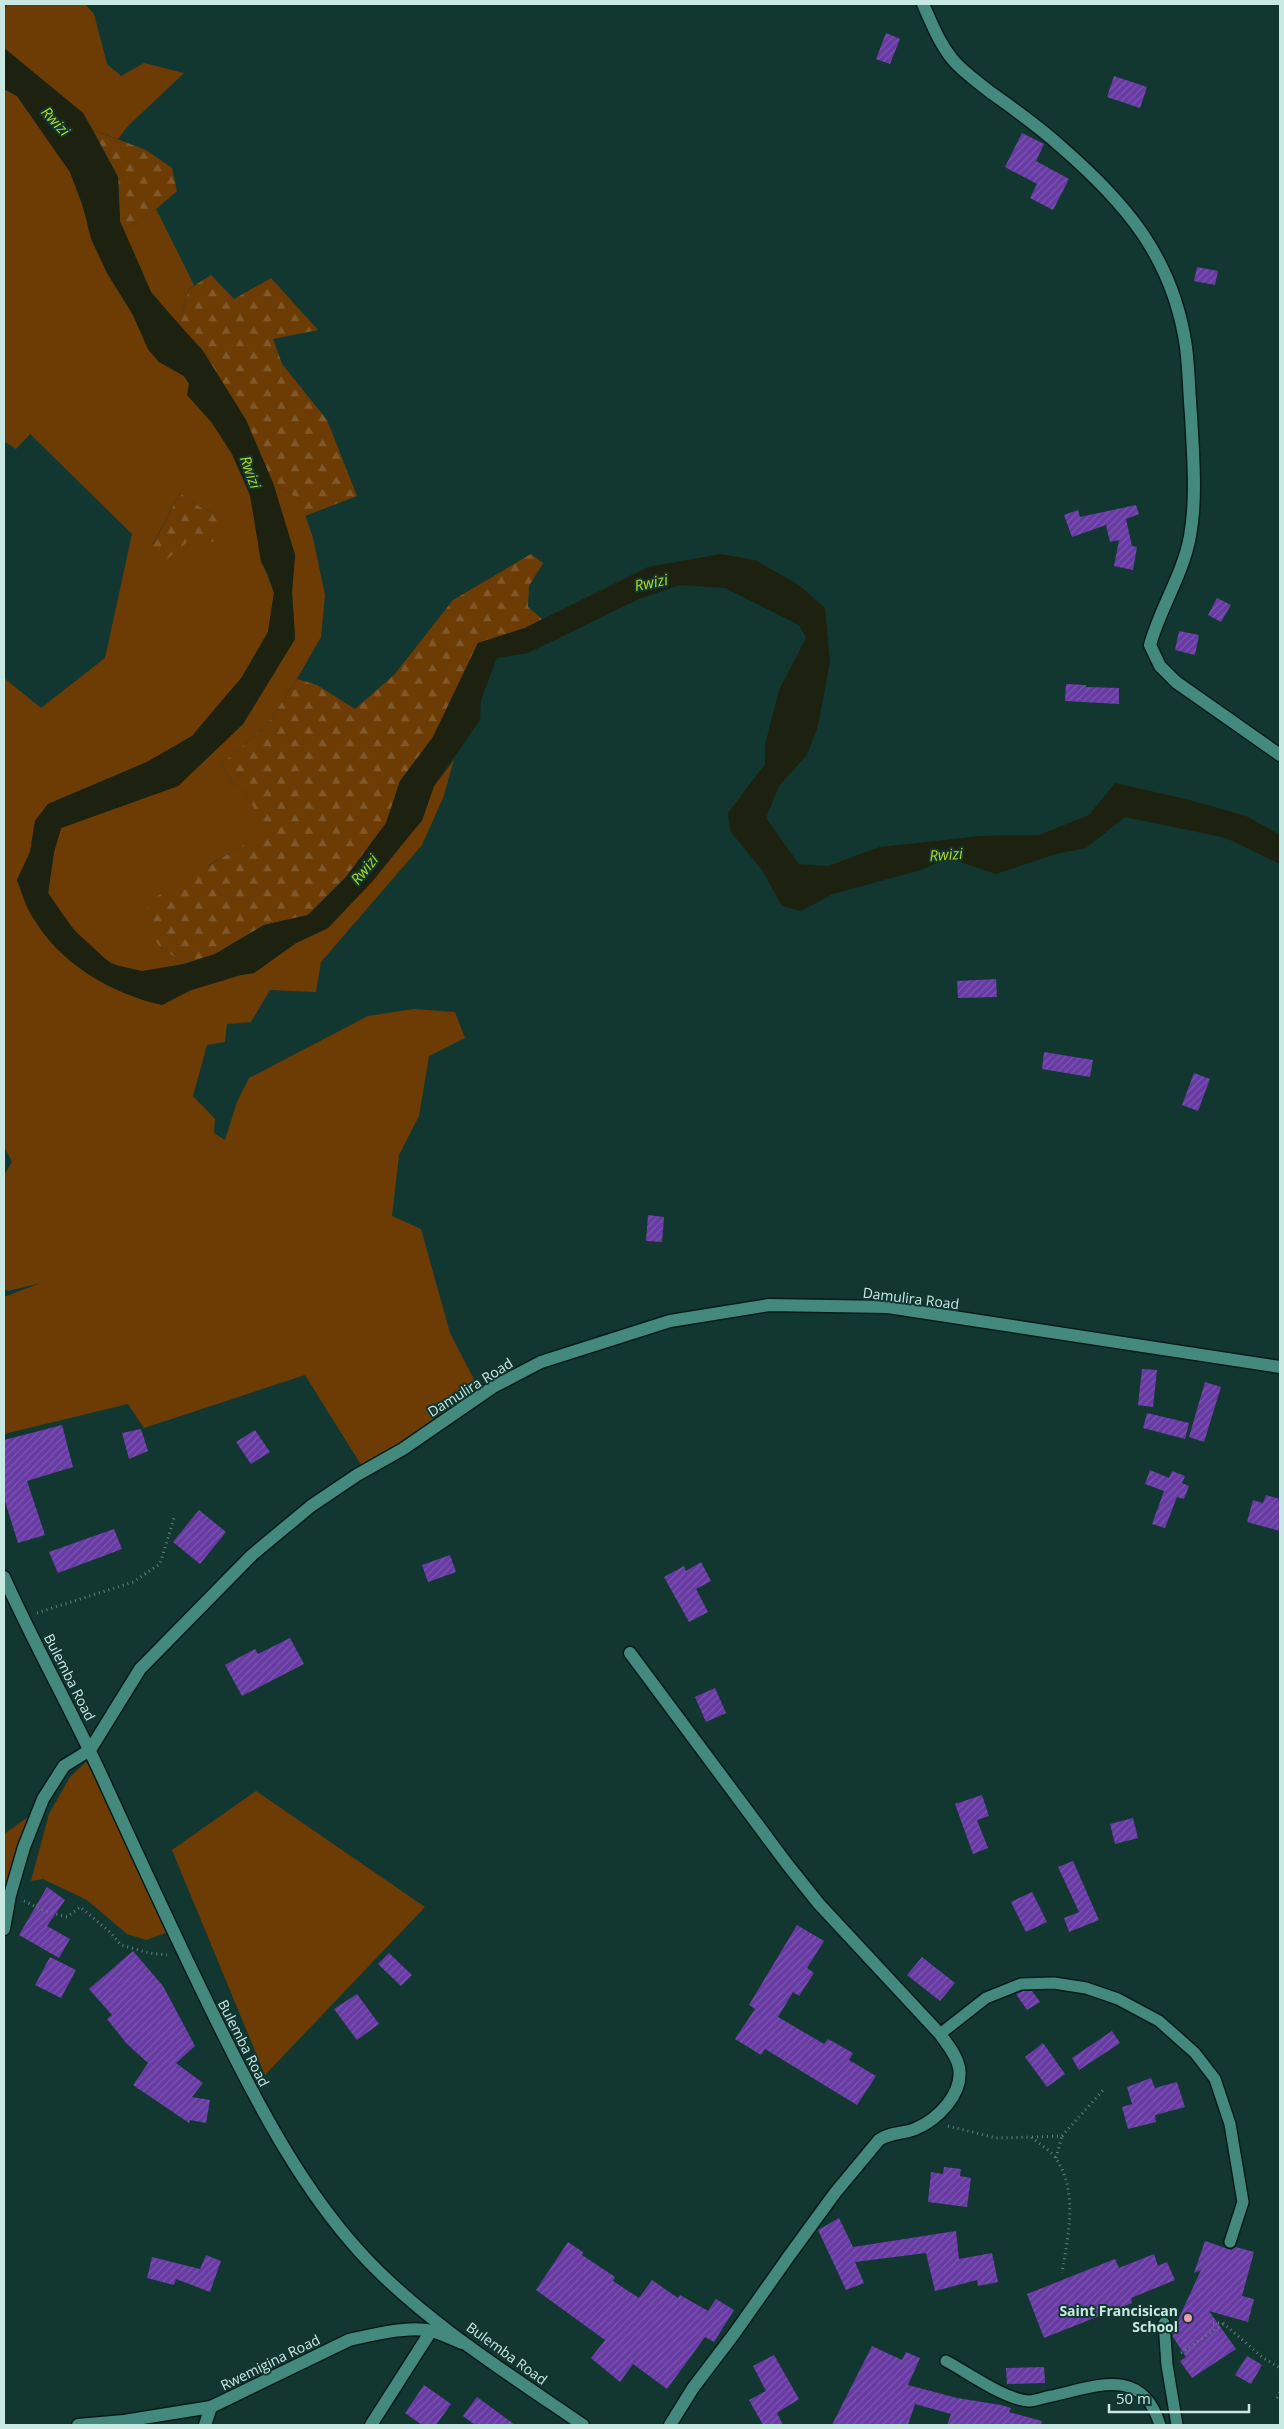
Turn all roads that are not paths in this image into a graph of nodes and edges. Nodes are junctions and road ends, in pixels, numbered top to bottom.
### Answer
1 (923, 4) edge
2 (1280, 755) edge
3 (1280, 1367) edge
4 (4, 1577) edge
5 (630, 1653) dead end
6 (90, 1750) junction
7 (4, 1929) edge
8 (940, 2034) junction
9 (1230, 2242) dead end
10 (1164, 2323) dead end
11 (431, 2330) junction
12 (471, 2347) junction
13 (946, 2361) dead end
14 (210, 2407) junction
15 (78, 2425) edge
16 (205, 2425) edge
17 (371, 2425) edge
18 (583, 2425) edge
19 (670, 2425) edge
20 (1160, 2425) edge
21 (1177, 2425) edge

1 - 2 street
3 - 6 street, Damulira Road
4 - 6 street, Bulemba Road
5 - 8 street
6 - 7 street, Damulira Road
6 - 12 street, Bulemba Road
8 - 9 lane
8 - 19 street
10 - 21 lane
11 - 12 street, Rwemigina Road
11 - 14 street, Rwemigina Road
11 - 17 street
12 - 18 street, Bulemba Road
13 - 20 lane
14 - 15 street, Rwemigina Road
14 - 16 street

